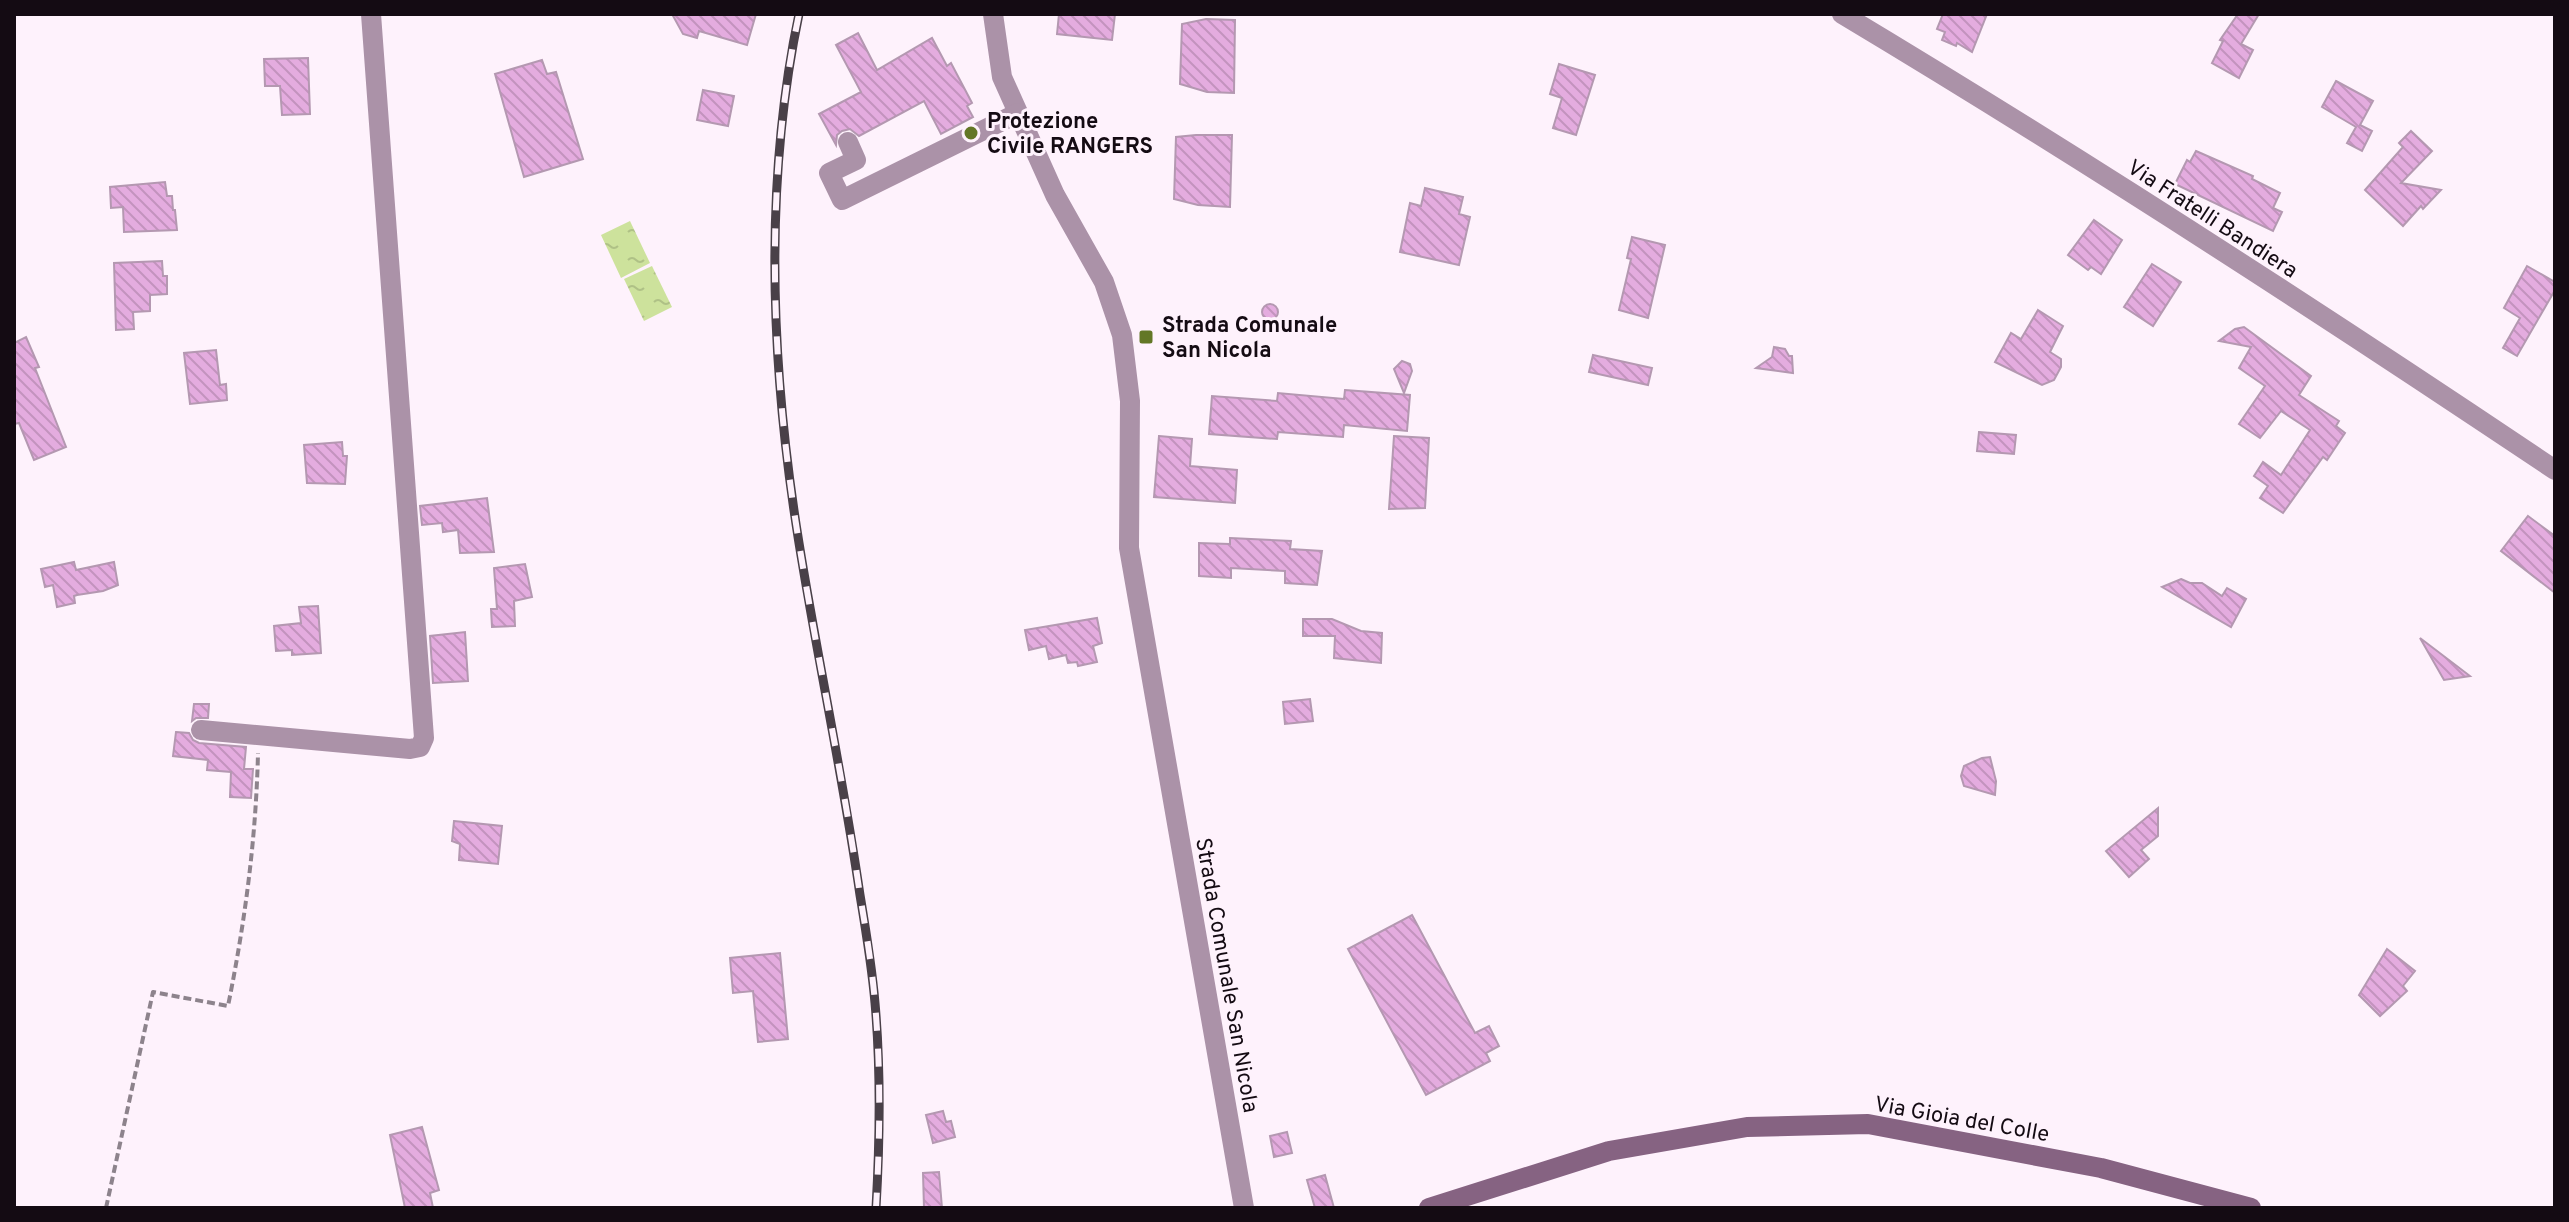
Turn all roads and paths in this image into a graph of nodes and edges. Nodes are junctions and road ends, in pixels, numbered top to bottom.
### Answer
1 (371, 14) edge
2 (993, 14) edge
3 (1842, 14) edge
4 (1018, 113) junction
5 (848, 142) dead end
6 (2555, 470) edge
7 (201, 730) dead end
8 (258, 735) junction
9 (106, 1208) edge
10 (1244, 1208) edge
11 (1429, 1208) edge
12 (2251, 1208) edge

1 - 8 street
2 - 4 street, Strada Comunale San Nicola
3 - 6 street, Via Fratelli Bandiera
4 - 5 street
4 - 10 street, Strada Comunale San Nicola
7 - 8 street
8 - 9 path
11 - 12 main road, Via Gioia del Colle

